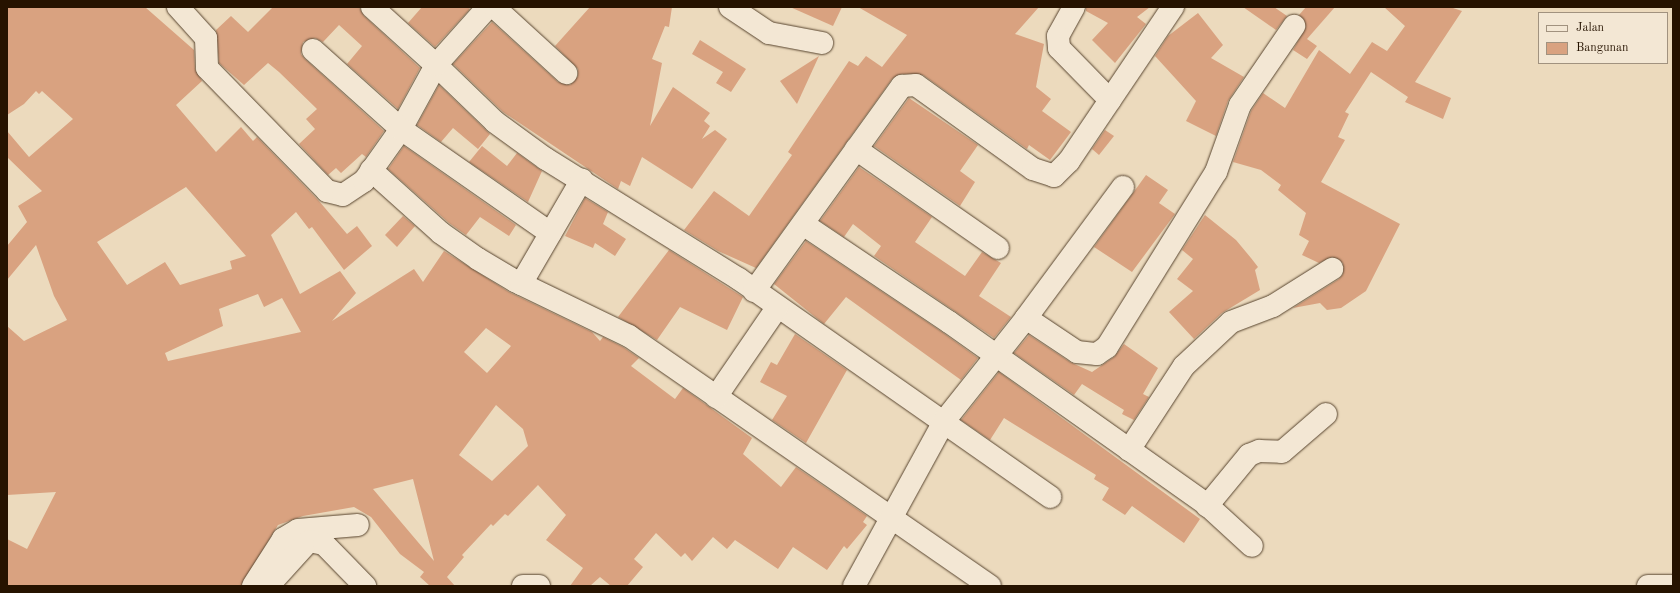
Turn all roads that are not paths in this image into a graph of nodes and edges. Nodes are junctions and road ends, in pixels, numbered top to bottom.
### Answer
1 (178, 7) edge
2 (372, 7) edge
3 (488, 7) edge
4 (494, 7) edge
5 (730, 7) edge
6 (1074, 7) edge
7 (1173, 7) edge
8 (1294, 26) dead end
9 (822, 43) dead end
10 (313, 50) dead end
11 (436, 66) junction
12 (566, 73) dead end
13 (1110, 100) junction
14 (401, 129) junction
15 (856, 149) junction
16 (372, 170) junction
17 (582, 179) junction
18 (1123, 187) dead end
19 (803, 224) junction
20 (550, 232) junction
21 (998, 248) dead end
22 (1332, 268) dead end
23 (521, 284) junction
24 (754, 291) junction
25 (777, 308) junction
26 (1026, 318) junction
27 (995, 357) junction
28 (716, 397) junction
29 (1326, 414) dead end
30 (945, 420) junction
31 (1129, 450) junction
32 (1050, 497) dead end
33 (1207, 506) junction
34 (890, 517) junction
35 (358, 525) dead end
36 (1252, 546) dead end
37 (253, 586) edge
38 (268, 586) edge
39 (365, 586) edge
40 (523, 586) edge
41 (539, 586) edge
42 (854, 586) edge
43 (990, 586) edge
44 (1648, 586) edge
45 (1673, 586) edge

1 - 16 street
2 - 11 street
3 - 11 street
4 - 12 street
5 - 9 street
6 - 13 street
7 - 13 street
8 - 26 street
10 - 14 street
11 - 14 street
11 - 17 street
13 - 15 street
14 - 16 street
14 - 20 street
15 - 19 street
15 - 21 street
16 - 23 street
17 - 20 street
17 - 24 street
18 - 26 street
19 - 24 street
19 - 27 street
20 - 23 street
22 - 31 street
23 - 28 street
24 - 25 street
25 - 28 street
25 - 30 street
26 - 27 street
27 - 30 street
27 - 31 street
28 - 34 street
29 - 33 street
30 - 32 street
30 - 34 street
31 - 33 street
33 - 36 street
34 - 42 street
34 - 43 street
35 - 37 street
38 - 39 street
40 - 41 street
44 - 45 street

